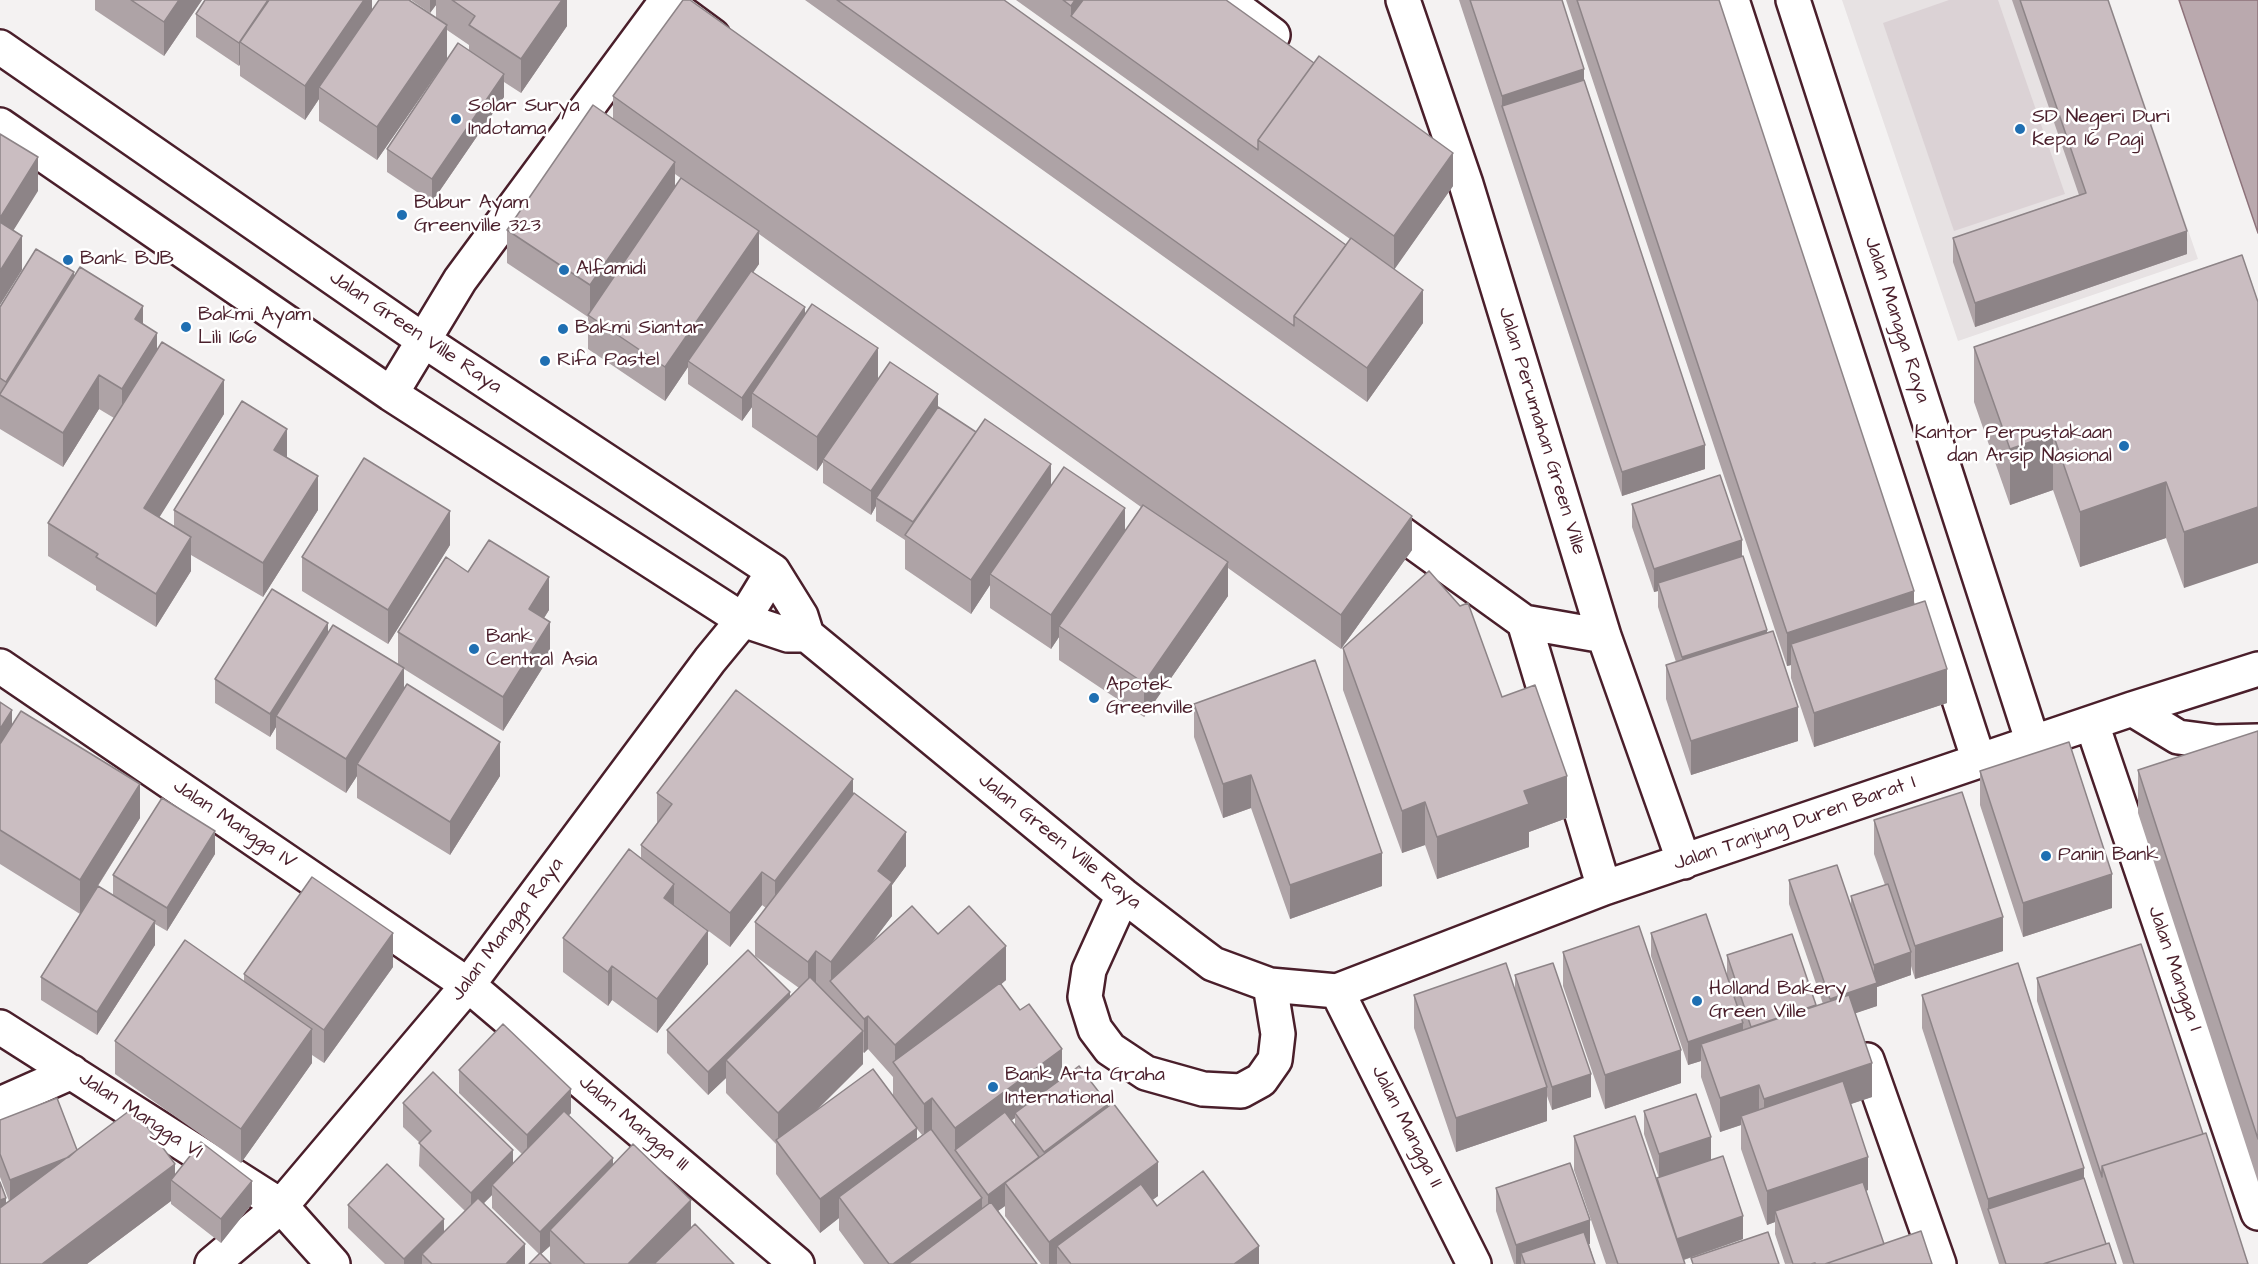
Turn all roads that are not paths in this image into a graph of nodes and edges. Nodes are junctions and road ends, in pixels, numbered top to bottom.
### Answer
1 (1226, 0) edge
2 (1403, 0) edge
3 (1732, 0) edge
4 (1793, 0) edge
5 (666, 1) edge
6 (0, 47) edge
7 (734, 50) edge
8 (1300, 57) edge
9 (0, 125) edge
10 (1420, 148) edge
11 (1466, 184) junction
12 (423, 340) junction
13 (391, 394) junction
14 (1351, 497) edge
15 (773, 571) junction
16 (743, 620) junction
17 (1524, 622) junction
18 (807, 635) junction
19 (1604, 636) junction
20 (0, 666) edge
21 (2258, 669) edge
22 (2132, 709) junction
23 (2092, 724) junction
24 (2258, 741) edge
25 (2033, 743) junction
26 (1979, 761) junction
27 (1684, 862) junction
28 (1605, 888) junction
29 (1123, 895) junction
30 (468, 985) junction
31 (1270, 985) junction
32 (1337, 991) junction
33 (0, 1027) edge
34 (1867, 1060) edge
35 (72, 1072) junction
36 (0, 1104) edge
37 (281, 1206) junction
38 (2258, 1213) edge
39 (212, 1264) edge
40 (333, 1264) edge
41 (797, 1264) edge
42 (1474, 1264) edge
43 (1939, 1264) edge

1 - 8 street
2 - 11 street, Jalan Perumahan Green Ville
3 - 26 street
4 - 25 street, Jalan Mangga Raya
5 - 7 street
5 - 12 street
6 - 12 street, Jalan Green Ville Raya
9 - 13 street
10 - 11 street
11 - 19 street, Jalan Perumahan Green Ville
12 - 13 street
12 - 15 street, Jalan Green Ville Raya
13 - 16 street
14 - 17 street
15 - 16 street, Jalan Mangga Raya
15 - 18 street, Jalan Green Ville Raya
16 - 18 street
16 - 30 street, Jalan Mangga Raya
17 - 19 street
17 - 28 street
18 - 29 street, Jalan Green Ville Raya
19 - 27 street, Jalan Perumahan Green Ville
20 - 30 street, Jalan Mangga IV
21 - 22 street, Jalan Tanjung Duren Barat I
22 - 23 street, Jalan Tanjung Duren Barat I
22 - 24 street
23 - 25 street, Jalan Tanjung Duren Barat I
23 - 38 street, Jalan Mangga I
25 - 26 street, Jalan Tanjung Duren Barat I
26 - 27 street, Jalan Tanjung Duren Barat I
27 - 28 street, Jalan Tanjung Duren Barat I
28 - 32 street, Jalan Tanjung Duren Barat I
29 - 31 street, Jalan Green Ville Raya
29 - 31 street
30 - 37 street, Jalan Mangga Raya
30 - 41 street, Jalan Mangga III
31 - 32 street, Jalan Green Ville Raya
32 - 42 street, Jalan Mangga II
33 - 35 street, Jalan Mangga VI
34 - 43 street
35 - 36 street
35 - 37 street, Jalan Mangga VI
37 - 39 street, Jalan Mangga Raya
37 - 40 street, Jalan Mangga VI

